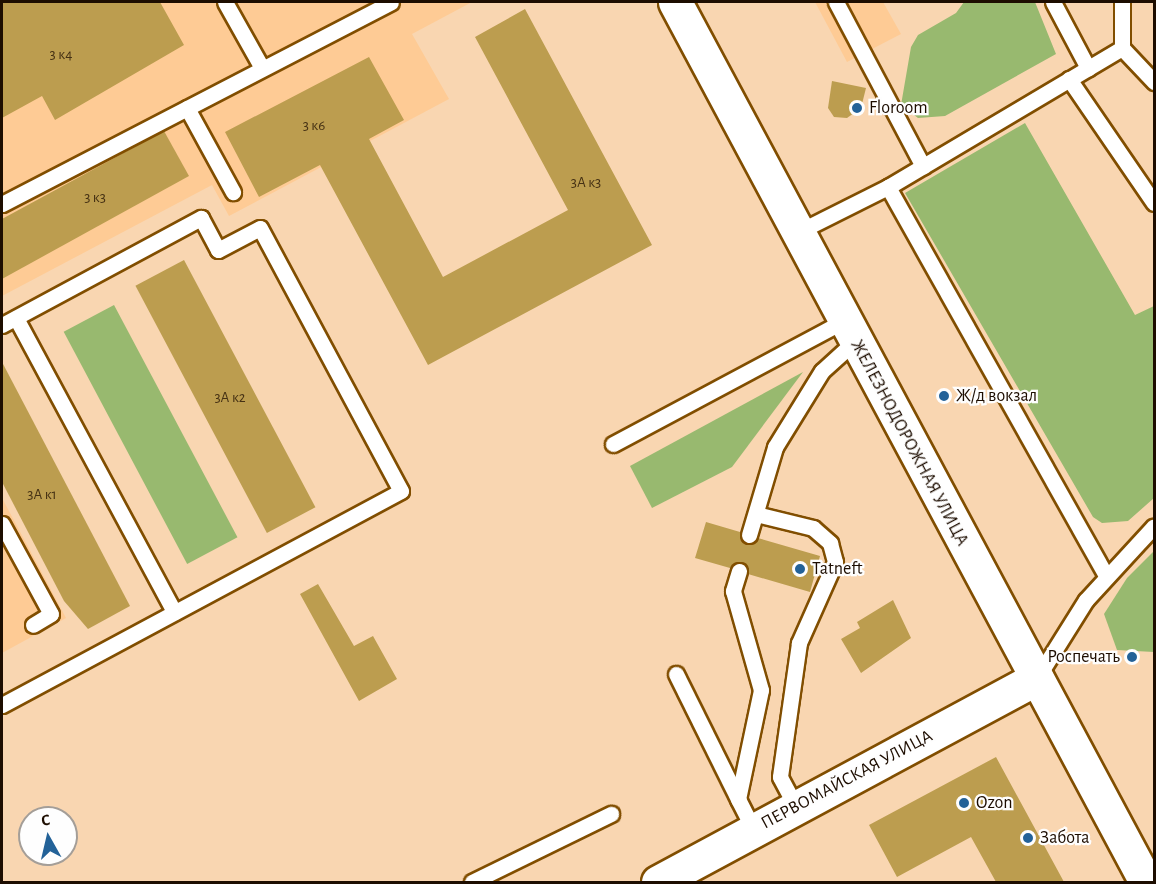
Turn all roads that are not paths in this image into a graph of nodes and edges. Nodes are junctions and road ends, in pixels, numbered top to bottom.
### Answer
1 (225, 2) edge
2 (391, 2) edge
3 (675, 2) edge
4 (836, 2) edge
5 (1053, 2) edge
6 (1122, 2) edge
7 (1122, 48) junction
8 (262, 68) junction
9 (1088, 68) junction
10 (1069, 79) junction
11 (1155, 82) edge
12 (187, 108) junction
13 (923, 166) junction
14 (888, 187) junction
15 (233, 192) dead end
16 (1155, 203) edge
17 (2, 204) edge
18 (798, 232) junction
19 (16, 318) junction
20 (2, 325) edge
21 (849, 332) junction
22 (613, 444) dead end
23 (756, 514) junction
24 (2, 524) edge
25 (1155, 526) edge
26 (749, 535) dead end
27 (738, 571) dead end
28 (1106, 576) junction
29 (174, 612) junction
30 (33, 625) dead end
31 (676, 674) dead end
32 (1037, 678) junction
33 (2, 705) edge
34 (738, 799) junction
35 (796, 807) junction
36 (611, 814) dead end
37 (754, 831) junction
38 (476, 882) edge
39 (658, 882) edge
40 (1146, 882) edge

1 - 8 lane
2 - 8 lane
3 - 18 main road, ЖЕЛЕЗНОДОРОЖНАЯ УЛИЦА
4 - 13 lane
5 - 9 lane
6 - 7 lane
7 - 9 lane
7 - 11 lane
8 - 12 lane
9 - 10 lane
10 - 13 lane
10 - 16 lane
12 - 15 lane
12 - 17 lane
13 - 14 lane
14 - 18 lane
14 - 28 lane
18 - 21 main road, ЖЕЛЕЗНОДОРОЖНАЯ УЛИЦА
19 - 20 lane
19 - 29 lane
19 - 29 lane
21 - 22 lane
21 - 23 lane
21 - 32 main road, ЖЕЛЕЗНОДОРОЖНАЯ УЛИЦА
23 - 26 lane
23 - 35 lane
24 - 30 lane
25 - 28 lane
27 - 34 lane
28 - 32 lane
29 - 33 lane
31 - 34 lane
32 - 35 main road, ПЕРВОМАЙСКАЯ УЛИЦА
32 - 40 main road, ЖЕЛЕЗНОДОРОЖНАЯ УЛИЦА
34 - 37 lane
35 - 37 main road, ПЕРВОМАЙСКАЯ УЛИЦА
36 - 38 lane
37 - 39 main road, ПЕРВОМАЙСКАЯ УЛИЦА

